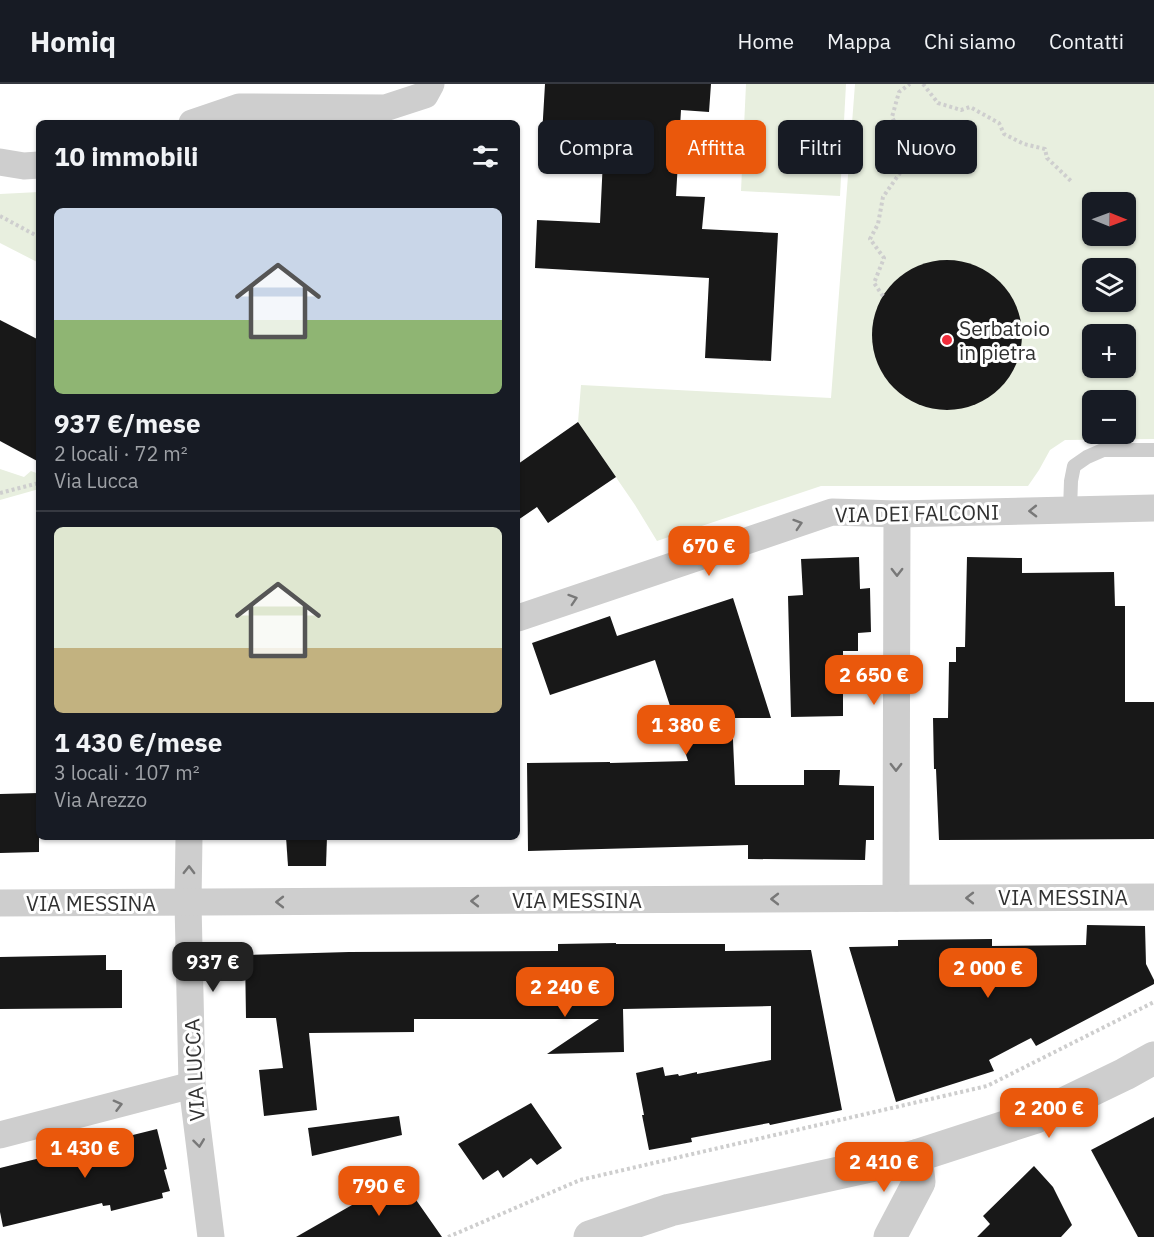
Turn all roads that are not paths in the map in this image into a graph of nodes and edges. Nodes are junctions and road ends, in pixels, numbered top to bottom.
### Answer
1 (432, 84) edge
2 (201, 120) edge
3 (0, 162) edge
4 (36, 165) edge
5 (1154, 450) edge
6 (1154, 508) edge
7 (1070, 510) junction
8 (897, 514) junction
9 (520, 617) edge
10 (189, 840) edge
11 (1154, 897) edge
12 (896, 898) junction
13 (0, 903) edge
14 (188, 903) junction
15 (1154, 1058) edge
16 (192, 1085) junction
17 (0, 1135) edge
18 (916, 1156) junction
19 (211, 1237) edge
20 (590, 1237) edge
21 (890, 1237) edge

1 - 2 street
3 - 4 street
5 - 7 lane
6 - 7 street, VIA DEI FALCONI
7 -> 8 street, VIA DEI FALCONI
9 -> 8 street, VIA DEI FALCONI
8 -> 12 street
14 -> 10 street
11 -> 12 street, VIA MESSINA
12 -> 14 street, VIA MESSINA
13 - 14 street, VIA MESSINA
14 - 16 street, VIA LUCCA
15 - 18 street
17 -> 16 street
16 -> 19 street, VIA LUCCA
18 - 20 street
18 - 21 street

